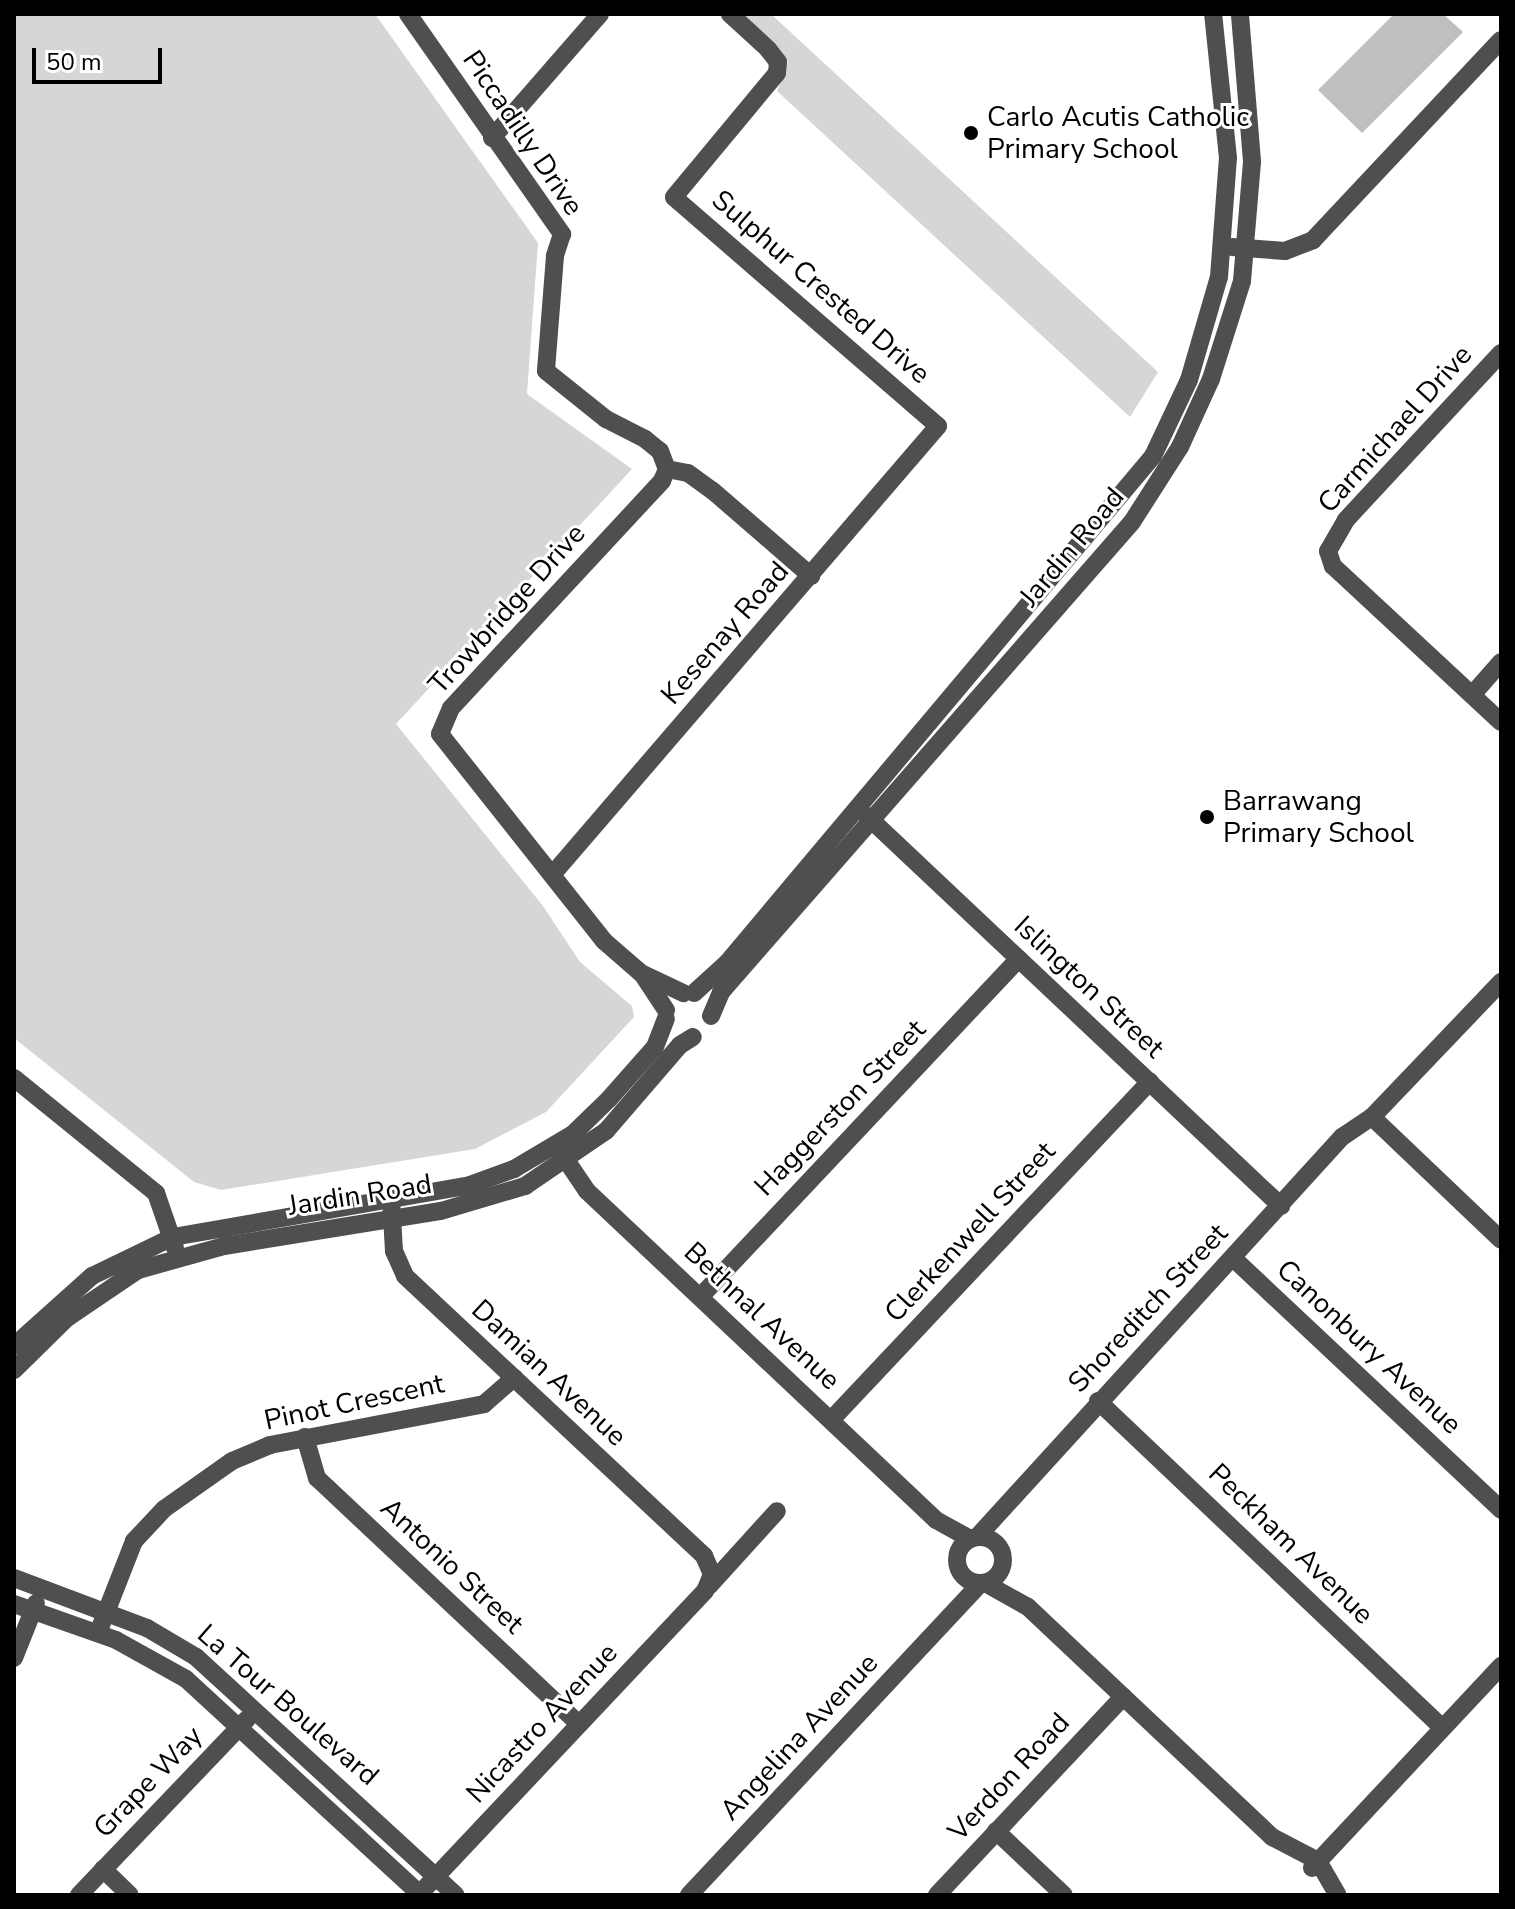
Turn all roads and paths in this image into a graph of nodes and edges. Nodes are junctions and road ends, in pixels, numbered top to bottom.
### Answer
1 (408, 14) edge
2 (600, 14) edge
3 (730, 14) edge
4 (1213, 14) edge
5 (1240, 14) edge
6 (1501, 40) edge
7 (492, 138) junction
8 (1222, 246) junction
9 (1245, 248) junction
10 (1501, 353) edge
11 (938, 426) joint
12 (667, 469) junction
13 (811, 576) junction
14 (1501, 662) edge
15 (1472, 695) junction
16 (1501, 722) edge
17 (859, 809) junction
18 (874, 822) junction
19 (552, 875) junction
20 (1019, 959) junction
21 (641, 973) junction
22 (1501, 982) edge
23 (688, 993) junction
24 (666, 1015) junction
25 (711, 1016) junction
26 (693, 1037) junction
27 (14, 1078) edge
28 (1150, 1082) junction
29 (1377, 1122) junction
30 (561, 1153) junction
31 (391, 1199) junction
32 (1281, 1206) junction
33 (392, 1219) junction
34 (173, 1237) junction
35 (1501, 1240) edge
36 (178, 1256) junction
37 (1233, 1258) junction
38 (701, 1296) junction
39 (14, 1346) edge
40 (14, 1370) edge
41 (514, 1378) junction
42 (1098, 1401) junction
43 (831, 1420) junction
44 (305, 1437) junction
45 (1008, 1506) junction
46 (1501, 1510) edge
47 (777, 1511) dead end
48 (936, 1520) junction
49 (974, 1538) junction
50 (1002, 1557) junction
51 (711, 1566) joint
52 (959, 1567) junction
53 (14, 1578) edge
54 (983, 1583) junction
55 (40, 1589) junction
56 (705, 1591) junction
57 (14, 1604) edge
58 (1028, 1607) junction
59 (34, 1611) junction
60 (106, 1611) junction
61 (949, 1617) junction
62 (98, 1633) junction
63 (14, 1658) edge
64 (1501, 1666) edge
65 (1123, 1697) junction
66 (257, 1708) junction
67 (579, 1724) junction
68 (240, 1726) junction
69 (1443, 1728) junction
70 (996, 1831) junction
71 (1315, 1863) junction
72 (103, 1869) junction
73 (436, 1877) junction
74 (420, 1894) edge
75 (79, 1895) edge
76 (130, 1895) edge
77 (456, 1895) edge
78 (689, 1895) edge
79 (937, 1895) edge
80 (1064, 1895) edge
81 (1329, 1895) edge
82 (1338, 1895) edge

1 - 7 street, Piccadilly Drive
2 - 7 street
3 - 11 street, Sulphur Crested Drive
4 - 8 street, Jardin Road
5 - 9 street, Jardin Road
6 - 9 street
7 - 12 street, Piccadilly Drive
8 - 9 street
8 - 17 street, Jardin Road
9 - 18 street, Jardin Road
10 - 15 street, Carmichael Drive
11 - 13 street, Kesenay Road
12 - 13 street
12 - 19 street, Trowbridge Drive
13 - 19 street, Kesenay Road
14 - 15 street
15 - 16 street
17 - 18 street, Islington Street
17 - 23 street, Jardin Road
18 - 20 street, Islington Street
18 - 25 street, Jardin Road
19 - 21 street, Trowbridge Drive
20 - 28 street, Islington Street
20 - 38 street, Haggerston Street
21 - 23 street, Trowbridge Drive
21 - 24 street, Trowbridge Drive
22 - 29 street, Shoreditch Street
23 - 24 street
23 - 25 street
24 - 26 street
24 - 30 street, Jardin Road
25 - 26 street
26 - 30 street, Jardin Road
27 - 34 street
28 - 32 street, Islington Street
28 - 43 street, Clerkenwell Street
29 - 32 street, Shoreditch Street
29 - 35 street
30 - 31 street, Jardin Road
30 - 33 street, Jardin Road
30 - 38 street, Bethnal Avenue
31 - 33 street, Damian Avenue
31 - 34 street, Jardin Road
32 - 37 street, Shoreditch Street
33 - 36 street, Jardin Road
33 - 41 street, Damian Avenue
34 - 36 street
34 - 39 street, Jardin Road
36 - 40 street, Jardin Road
37 - 42 street, Shoreditch Street
37 - 46 street, Canonbury Avenue
38 - 43 street, Bethnal Avenue
41 - 44 street, Pinot Crescent
41 - 51 street, Damian Avenue
42 - 45 street, Shoreditch Street
42 - 69 street, Peckham Avenue
43 - 48 street, Bethnal Avenue
44 - 60 street, Pinot Crescent
44 - 67 street, Antonio Street
45 - 49 street, Shoreditch Street
45 - 50 street
47 - 56 street, Nicastro Avenue
48 - 49 street, Bethnal Avenue
48 - 52 street, Bethnal Avenue
49 - 50 street
49 - 52 street
50 - 54 street
50 - 58 street
51 - 56 street, Nicastro Avenue
52 - 54 street
52 - 61 street, Angelina Avenue
53 - 55 street, La Tour Boulevard
54 - 58 street
54 - 61 street, Angelina Avenue
55 - 59 street
55 - 60 street, La Tour Boulevard
56 - 67 street, Nicastro Avenue
57 - 59 street, La Tour Boulevard
58 - 65 street
59 - 62 street, La Tour Boulevard
59 - 63 street
60 - 62 street, Pinot Crescent
60 - 66 street, La Tour Boulevard
61 - 78 street, Angelina Avenue
62 - 68 street, La Tour Boulevard
64 - 69 street
65 - 70 street, Verdon Road
65 - 71 street
66 - 68 street, Grape Way
66 - 73 street, La Tour Boulevard
67 - 73 street, Nicastro Avenue
68 - 72 street, Grape Way
68 - 74 street, La Tour Boulevard
69 - 71 street
70 - 79 street, Verdon Road
70 - 80 street
71 - 81 street
71 - 82 street
72 - 75 street, Grape Way
72 - 76 street
73 - 74 street, Nicastro Avenue
73 - 77 street, La Tour Boulevard

